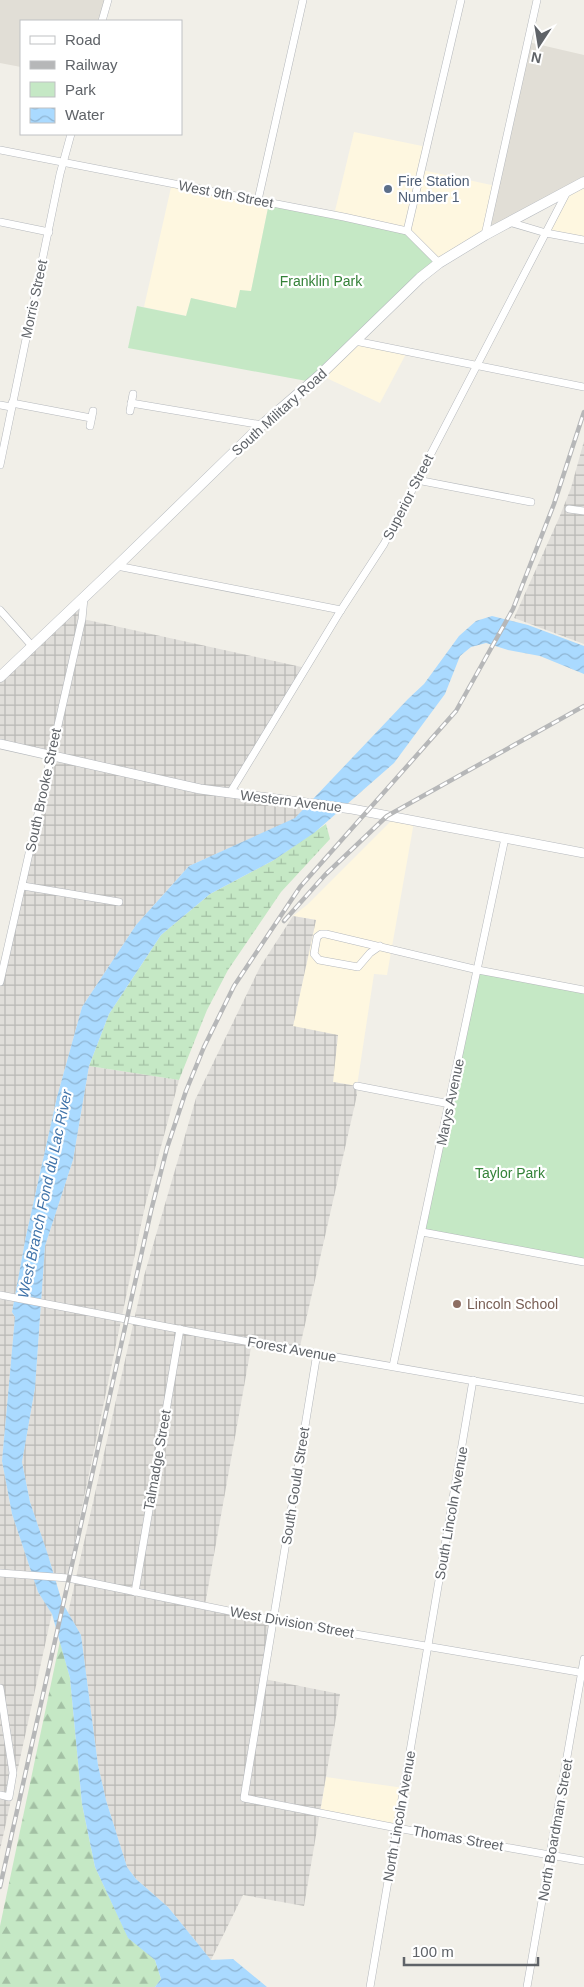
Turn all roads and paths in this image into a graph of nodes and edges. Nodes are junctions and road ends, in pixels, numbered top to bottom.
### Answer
1 (108, 0) edge
2 (303, 0) edge
3 (462, 0) edge
4 (537, 0) edge
5 (102, 20) edge
6 (71, 135) edge
7 (0, 150) edge
8 (63, 162) junction
9 (584, 182) edge
10 (568, 190) junction
11 (258, 200) junction
12 (0, 222) edge
13 (509, 222) junction
14 (408, 231) junction
15 (49, 232) junction
16 (546, 233) junction
17 (485, 235) junction
18 (584, 240) edge
19 (439, 263) junction
20 (355, 341) junction
21 (476, 367) junction
22 (584, 388) edge
23 (132, 394) dead end
24 (0, 405) edge
25 (12, 405) junction
26 (262, 425) junction
27 (90, 426) dead end
28 (0, 465) edge
29 (417, 480) junction
30 (531, 502) dead end
31 (569, 509) dead end
32 (584, 511) edge
33 (117, 566) junction
34 (84, 598) junction
35 (0, 610) edge
36 (341, 610) junction
37 (33, 646) junction
38 (0, 677) edge
39 (0, 744) edge
40 (50, 756) junction
41 (230, 793) junction
42 (505, 838) junction
43 (584, 854) edge
44 (23, 886) junction
45 (118, 902) dead end
46 (380, 946) junction
47 (478, 970) junction
48 (0, 982) edge
49 (584, 990) edge
50 (357, 1086) dead end
51 (450, 1104) junction
52 (422, 1232) junction
53 (584, 1262) edge
54 (1, 1295) edge
55 (180, 1329) junction
56 (317, 1353) junction
57 (393, 1366) junction
58 (473, 1380) junction
59 (584, 1400) edge
60 (0, 1572) edge
61 (135, 1592) junction
62 (273, 1620) junction
63 (428, 1646) junction
64 (584, 1659) edge
65 (583, 1673) edge
66 (0, 1688) edge
67 (0, 1795) edge
68 (244, 1798) joint
69 (397, 1828) junction
70 (550, 1854) junction
71 (584, 1860) edge
72 (370, 1987) edge
73 (527, 1987) edge

1 - 5 street
2 - 11 street
3 - 14 street
4 - 17 street
6 - 8 street, Morris Street
7 - 8 street, West 9th Street
8 - 11 street, West 9th Street
8 - 15 street, Morris Street
9 - 10 main road, South Military Road
10 - 13 main road, South Military Road
10 - 16 street, Superior Street
11 - 14 street, West 9th Street
12 - 15 street
13 - 16 street
13 - 17 main road, South Military Road
14 - 19 street
15 - 25 street, Morris Street
16 - 18 street
16 - 21 street, Superior Street
17 - 19 main road, South Military Road
19 - 20 main road, South Military Road
20 - 21 street
20 - 26 main road, South Military Road
21 - 22 street
21 - 29 street, Superior Street
23 - 26 street
24 - 25 street
25 - 27 street
25 - 28 street, Morris Street
26 - 33 main road, South Military Road
29 - 30 street
29 - 36 street, Superior Street
31 - 32 street
33 - 34 main road, South Military Road
33 - 36 street
34 - 37 main road, South Military Road
34 - 40 street, South Brooke Street
35 - 37 street
36 - 41 street, Superior Street
37 - 38 main road, South Military Road
39 - 40 street, Western Avenue
40 - 41 street, Western Avenue
40 - 44 street, South Brooke Street
41 - 42 street, Western Avenue
42 - 43 street, Western Avenue
42 - 47 street, Marys Avenue
44 - 45 street
44 - 48 street, South Brooke Street
46 - 46 street
46 - 47 street
47 - 49 street
47 - 51 street, Marys Avenue
50 - 51 street
51 - 52 street, Marys Avenue
52 - 53 street
52 - 57 street, Marys Avenue
54 - 55 street, Forest Avenue
55 - 56 street, Forest Avenue
55 - 61 street, Talmadge Street
56 - 57 street, Forest Avenue
56 - 62 street, South Gould Street
57 - 58 street, Forest Avenue
58 - 59 street, Forest Avenue
58 - 63 street, South Lincoln Avenue
60 - 61 street, West Division Street
61 - 62 street, West Division Street
62 - 63 street, West Division Street
62 - 68 street, South Gould Street
63 - 65 street, West Division Street
63 - 69 street, North Lincoln Avenue
64 - 65 street, North Boardman Street
65 - 70 street, North Boardman Street
66 - 67 street
68 - 69 street, Thomas Street
69 - 70 street, Thomas Street
69 - 72 street, North Lincoln Avenue
70 - 71 street, Thomas Street
70 - 73 street, North Boardman Street

